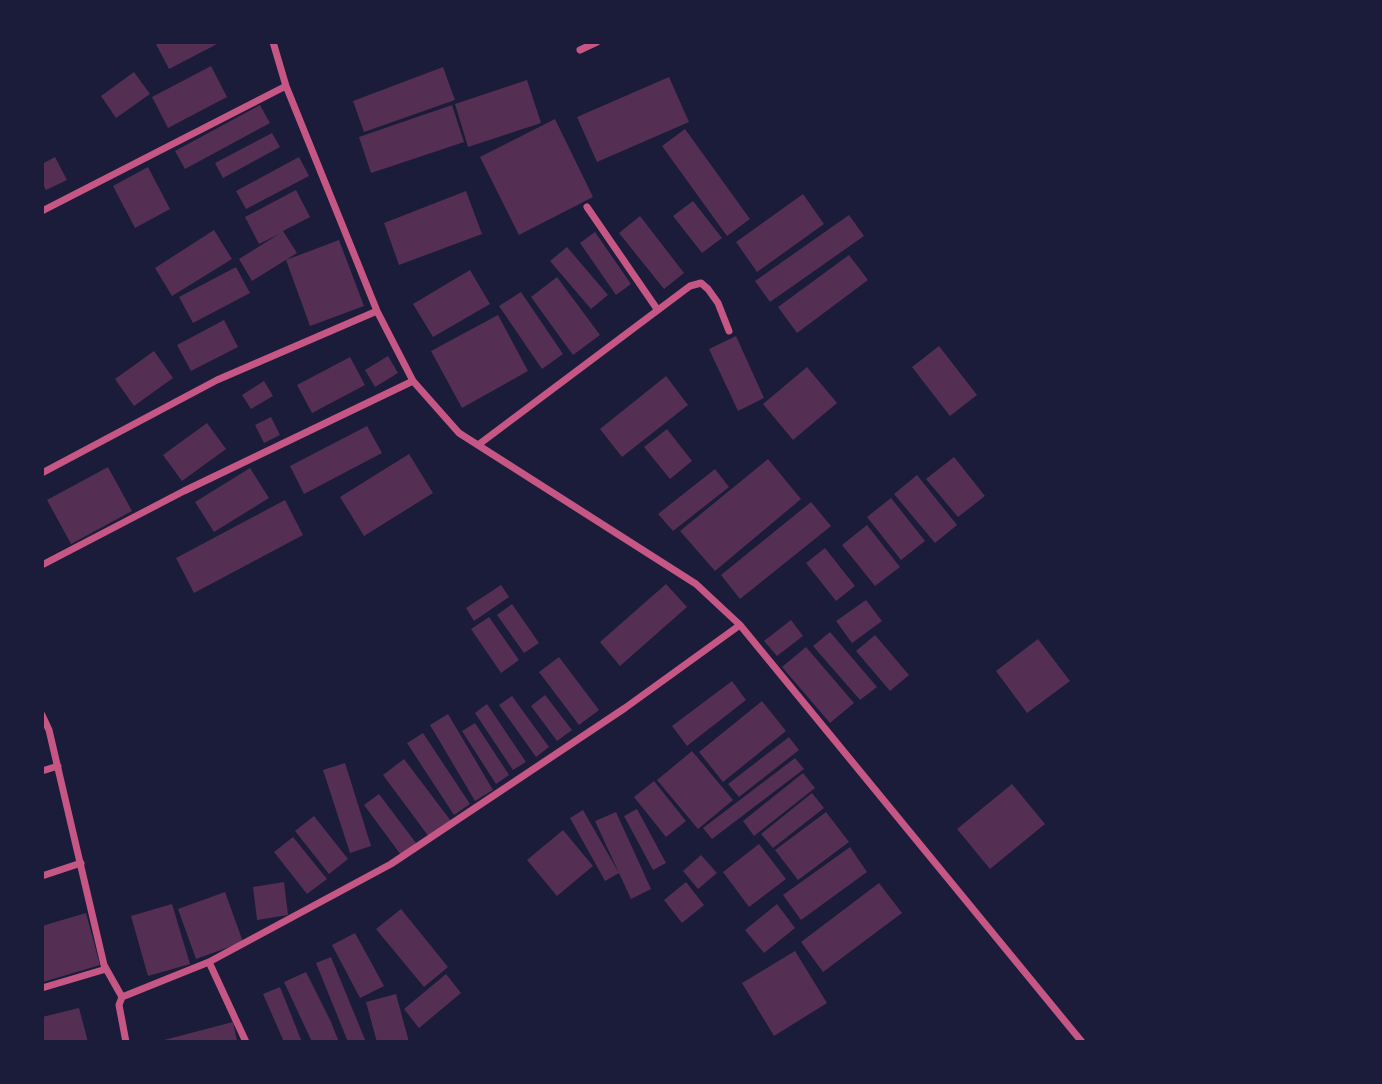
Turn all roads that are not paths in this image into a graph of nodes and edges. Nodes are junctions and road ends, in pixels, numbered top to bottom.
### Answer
1 (273, 42) edge
2 (597, 42) edge
3 (580, 50) dead end
4 (286, 86) junction
5 (587, 207) dead end
6 (42, 211) edge
7 (657, 309) junction
8 (377, 311) junction
9 (729, 331) dead end
10 (413, 380) junction
11 (478, 445) junction
12 (42, 473) edge
13 (42, 565) edge
14 (740, 625) junction
15 (42, 715) edge
16 (58, 766) junction
17 (42, 771) edge
18 (81, 863) junction
19 (42, 876) edge
20 (209, 962) junction
21 (106, 970) junction
22 (42, 988) edge
23 (122, 997) junction
24 (126, 1042) edge
25 (246, 1042) edge
26 (1082, 1042) edge

1 - 4 street
2 - 3 street
4 - 6 street
4 - 8 street
5 - 7 street
7 - 9 street
7 - 11 street
8 - 10 street
8 - 12 street
10 - 11 street
10 - 13 street
11 - 14 street
14 - 20 street
14 - 26 street
15 - 16 street
16 - 17 street
16 - 18 street
18 - 19 street
18 - 21 street
20 - 23 street
20 - 25 street
21 - 22 street
21 - 23 street
23 - 24 street

